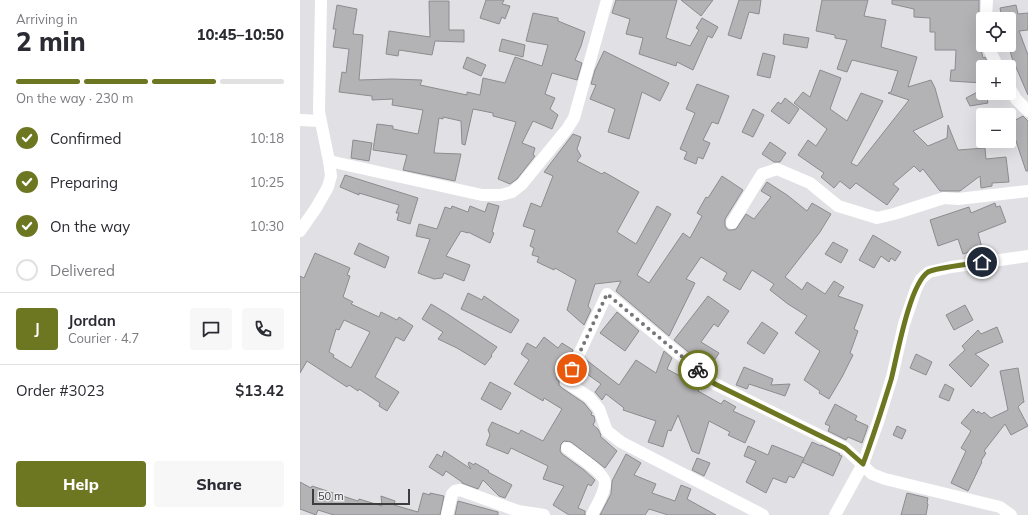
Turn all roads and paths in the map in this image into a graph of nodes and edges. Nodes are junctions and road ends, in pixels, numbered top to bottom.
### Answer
1 (321, 0) edge
2 (607, 0) edge
3 (986, 0) edge
4 (986, 12) edge
5 (1016, 100) edge
6 (1028, 111) edge
7 (300, 120) edge
8 (320, 121) junction
9 (329, 161) junction
10 (1028, 191) edge
11 (732, 223) dead end
12 (300, 231) edge
13 (1028, 256) edge
14 (567, 448) dead end
15 (863, 464) junction
16 (447, 515) edge
17 (544, 515) edge
18 (592, 515) edge
19 (763, 515) edge
20 (835, 515) edge
21 (1011, 515) edge

1 - 8 street
2 - 9 street
3 - 4 street
5 - 6 street
7 - 8 street
8 - 9 street
9 - 12 street
10 - 11 street
13 - 15 street
14 - 18 street
15 - 19 street
15 - 20 street
15 - 21 street
16 - 17 street

